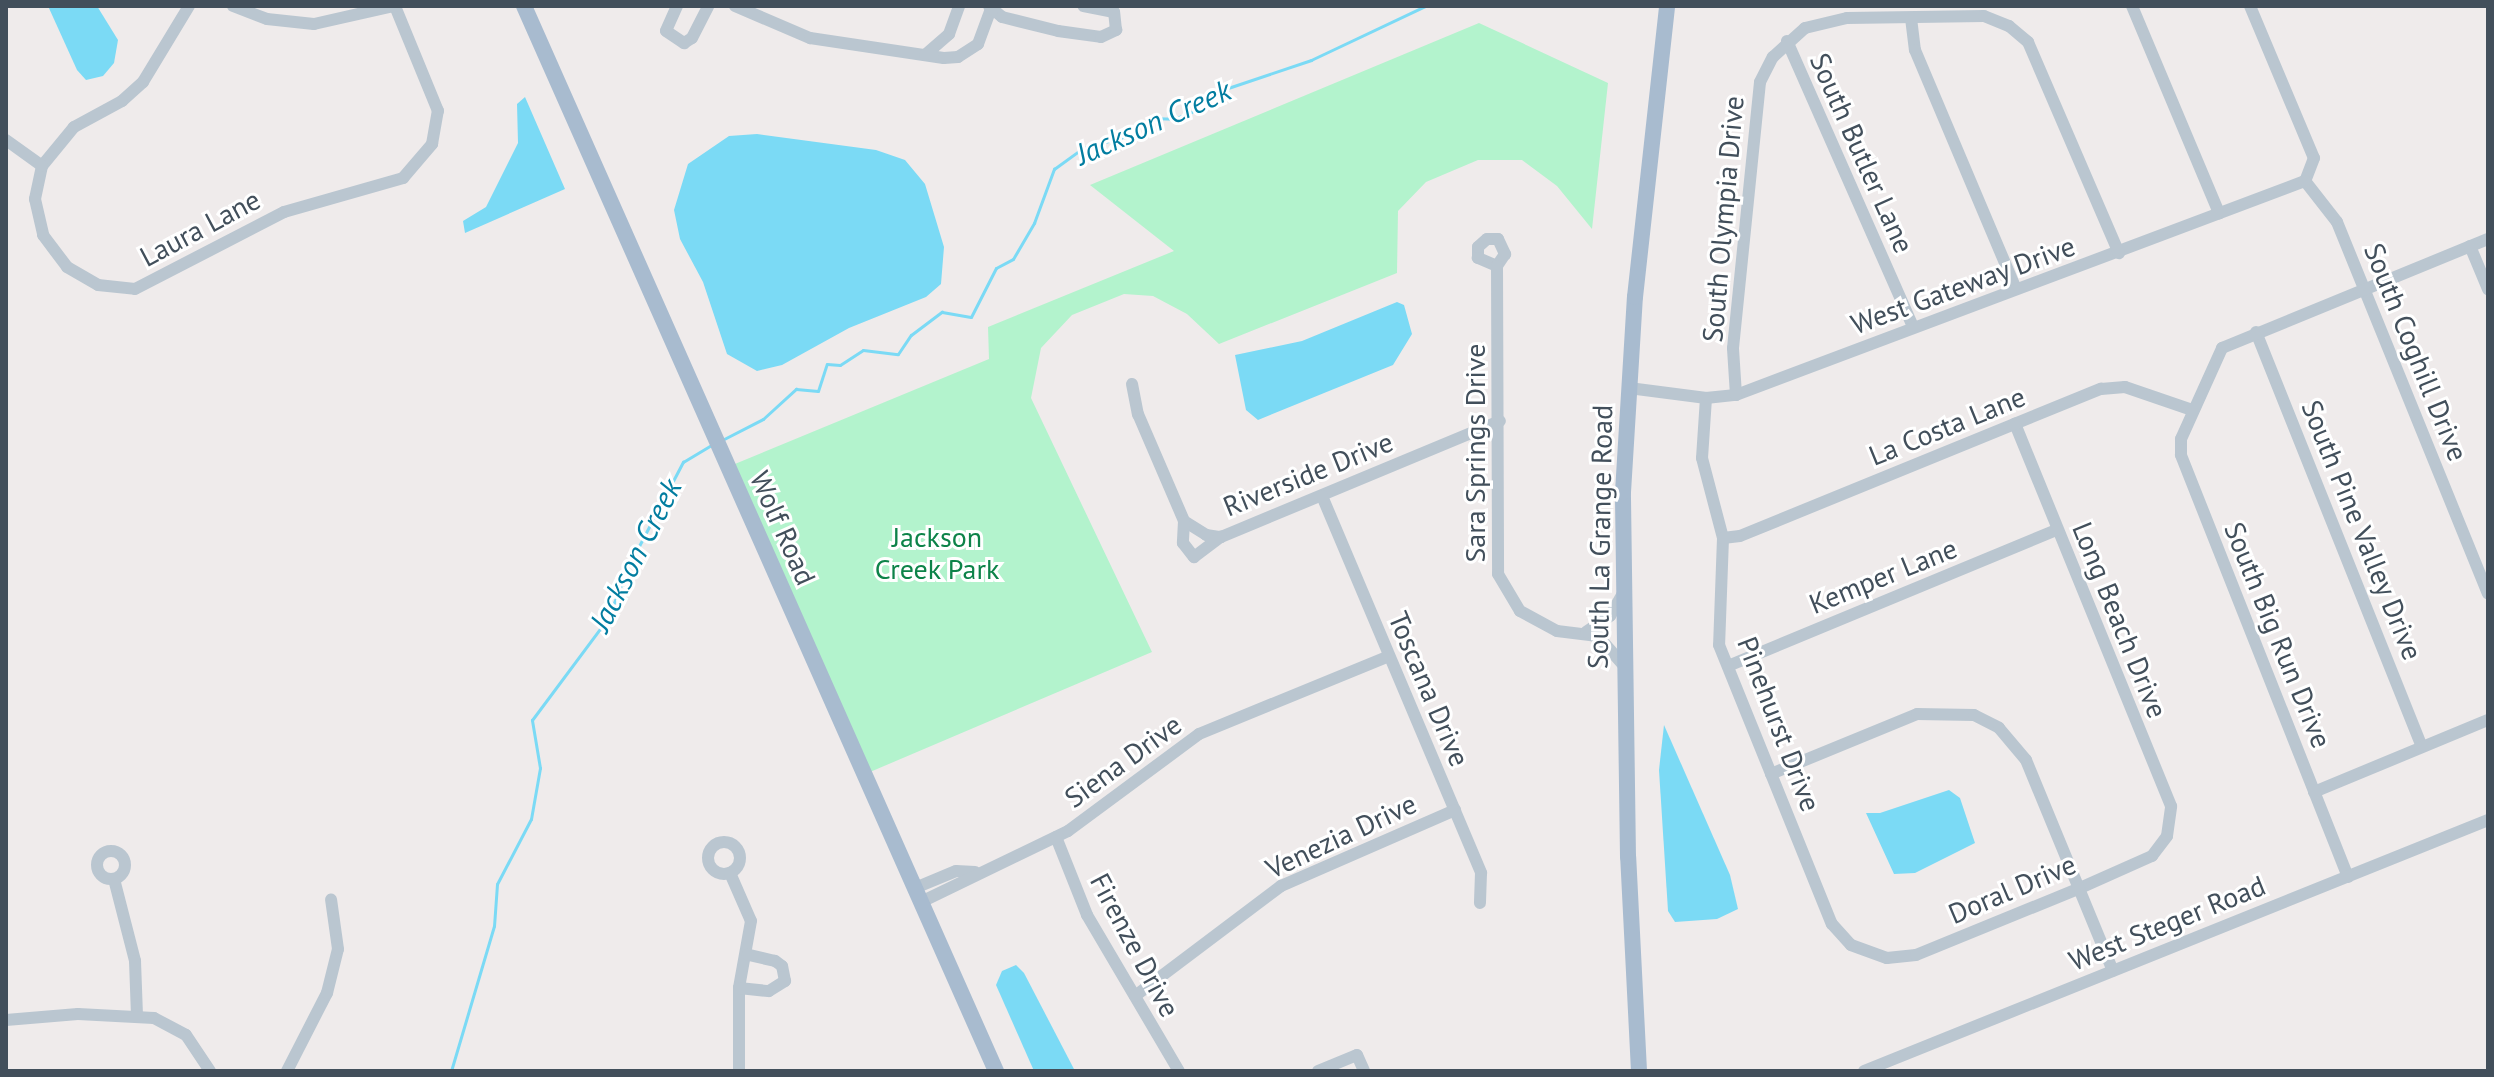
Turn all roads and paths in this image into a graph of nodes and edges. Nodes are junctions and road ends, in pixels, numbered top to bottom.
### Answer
1 (189, 6) edge
2 (233, 6) edge
3 (394, 6) edge
4 (524, 6) edge
5 (677, 6) edge
6 (708, 6) edge
7 (735, 6) edge
8 (959, 6) edge
9 (1084, 6) edge
10 (1667, 6) edge
11 (2132, 6) edge
12 (2250, 6) edge
13 (991, 7) edge
14 (1911, 18) junction
15 (1787, 41) junction
16 (925, 55) junction
17 (6, 140) edge
18 (42, 166) junction
19 (2305, 181) junction
20 (2219, 213) junction
21 (2488, 239) edge
22 (2470, 246) junction
23 (2119, 253) junction
24 (1497, 266) dead end
25 (89, 282) junction
26 (2365, 286) junction
27 (2015, 287) junction
28 (2488, 289) edge
29 (82, 296) dead end
30 (1913, 327) junction
31 (2256, 332) junction
32 (1132, 384) dead end
33 (1629, 388) junction
34 (1736, 395) junction
35 (1706, 398) junction
36 (2192, 410) junction
37 (1500, 421) junction
38 (2015, 424) junction
39 (1322, 496) junction
40 (1184, 521) junction
41 (2057, 530) junction
42 (1221, 537) junction
43 (1723, 538) junction
44 (2488, 593) edge
45 (1622, 595) junction
46 (1586, 632) junction
47 (1389, 656) junction
48 (1623, 665) junction
49 (1728, 666) junction
50 (2488, 720) edge
51 (2422, 746) junction
52 (1771, 774) junction
53 (2314, 792) junction
54 (1455, 810) junction
55 (2488, 820) edge
56 (2167, 836) joint
57 (1056, 837) junction
58 (730, 873) dead end
59 (2348, 877) junction
60 (114, 879) dead end
61 (2080, 888) junction
62 (918, 895) junction
63 (331, 899) dead end
64 (1480, 903) dead end
65 (1864, 953) joint
66 (748, 955) junction
67 (2113, 971) junction
68 (739, 988) junction
69 (1135, 996) junction
70 (137, 1016) junction
71 (6, 1020) edge
72 (210, 1071) edge
73 (287, 1071) edge
74 (739, 1071) edge
75 (996, 1071) edge
76 (1179, 1071) edge
77 (1318, 1071) edge
78 (1364, 1071) edge
79 (1639, 1071) edge
80 (1864, 1071) edge

1 - 18 street
2 - 3 street
3 - 25 street, Laura Lane
4 - 62 main road, Wolf Road
5 - 6 street
7 - 16 street
8 - 16 street
9 - 13 street
10 - 33 main road, South La Grange Road
11 - 20 street
12 - 19 street
13 - 16 street
14 - 15 street, South Olympia Drive
14 - 23 street, South Olympia Drive
14 - 27 street
15 - 30 street, South Butler Lane
15 - 34 street, South Olympia Drive
17 - 18 street
18 - 25 street
19 - 20 street, West Gateway Drive
19 - 26 street, South Coghill Drive
20 - 23 street, West Gateway Drive
21 - 22 street, South Big Run Drive
22 - 26 street, South Big Run Drive
22 - 28 street
23 - 27 street, West Gateway Drive
24 - 37 street, Sara Springs Drive
25 - 29 street
26 - 31 street, South Big Run Drive
26 - 44 street, South Coghill Drive
27 - 30 street, West Gateway Drive
30 - 34 street, West Gateway Drive
31 - 36 street, South Big Run Drive
31 - 51 street, South Pine Valley Drive
32 - 40 street
33 - 35 street, West Gateway Drive
33 - 45 main road, South La Grange Road
34 - 35 street, West Gateway Drive
35 - 43 street, Pinehurst Drive
36 - 38 street, La Costa Lane
36 - 53 street, South Big Run Drive
37 - 39 street, Riverside Drive
37 - 46 street, Sara Springs Drive
38 - 41 street, Long Beach Drive
38 - 43 street, La Costa Lane
39 - 42 street, Riverside Drive
39 - 47 street, Toscana Drive
40 - 42 street, Riverside Drive
40 - 42 street
41 - 49 street, Kemper Lane
41 - 56 street, Long Beach Drive
43 - 49 street, Pinehurst Drive
45 - 46 street
45 - 48 main road, South La Grange Road
46 - 48 street
47 - 54 street, Toscana Drive
47 - 57 street, Siena Drive
48 - 79 main road, South La Grange Road
49 - 52 street, Pinehurst Drive
50 - 51 street
51 - 53 street
52 - 61 street
52 - 65 street, Pinehurst Drive
53 - 59 street, South Big Run Drive
54 - 64 street, Toscana Drive
54 - 69 street, Venezia Drive
55 - 59 street, West Steger Road
56 - 61 street, Doral Drive
57 - 62 street, Siena Drive
57 - 69 street, Firenze Drive
58 - 66 street
59 - 67 street, West Steger Road
60 - 70 street
61 - 65 street, Doral Drive
61 - 67 street
62 - 75 main road, Wolf Road
63 - 73 street
66 - 68 street
66 - 68 street
67 - 80 street, West Steger Road
68 - 74 street
69 - 76 street, Firenze Drive
70 - 71 street
70 - 72 street
77 - 78 street

